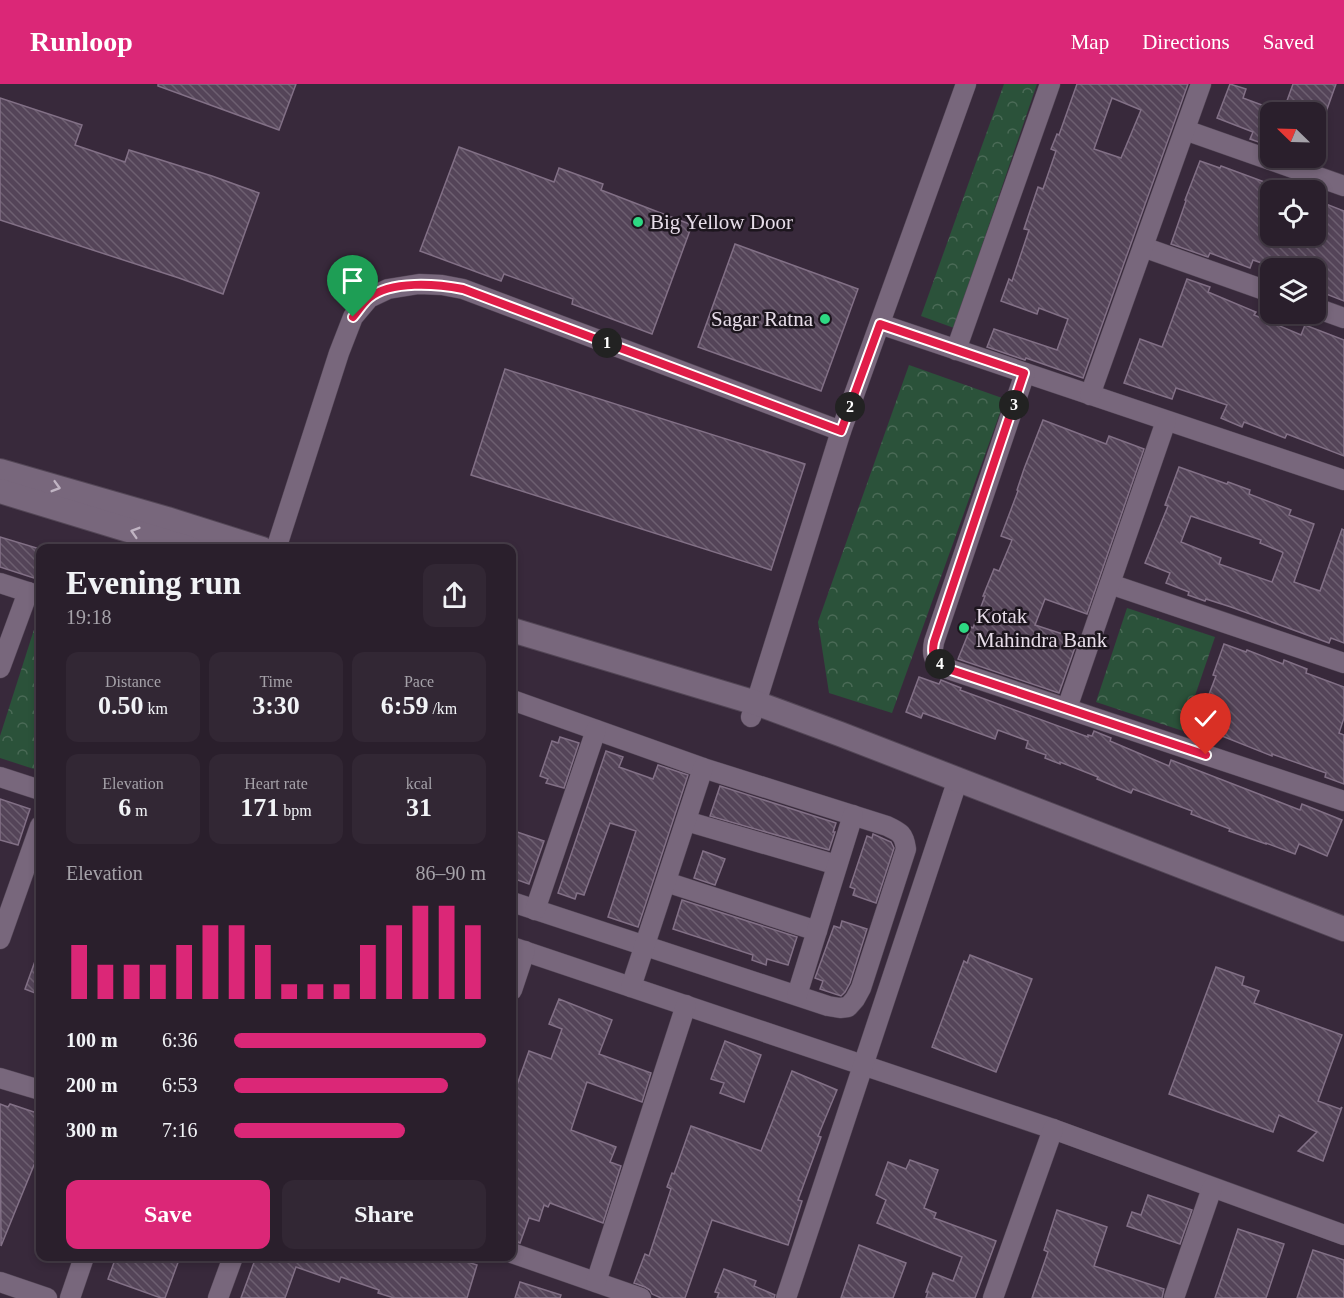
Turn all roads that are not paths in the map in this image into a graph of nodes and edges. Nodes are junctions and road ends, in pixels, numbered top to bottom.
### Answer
1 (1050, 84) edge
2 (1201, 84) edge
3 (959, 86) edge
4 (1185, 130) junction
5 (1344, 186) edge
6 (1143, 247) junction
7 (1260, 288) edge
8 (1326, 312) edge
9 (1344, 318) edge
10 (880, 324) junction
11 (956, 350) junction
12 (1024, 373) junction
13 (1090, 395) junction
14 (1166, 420) junction
15 (841, 431) junction
16 (0, 471) edge
17 (1344, 480) edge
18 (0, 491) edge
19 (175, 544) edge
20 (246, 544) edge
21 (278, 544) edge
22 (0, 583) edge
23 (1110, 584) junction
24 (34, 594) edge
25 (516, 631) edge
26 (516, 646) edge
27 (1344, 663) edge
28 (0, 668) edge
29 (516, 701) edge
30 (1067, 708) junction
31 (754, 710) junction
32 (596, 730) junction
33 (703, 768) junction
34 (0, 777) edge
35 (955, 786) junction
36 (36, 789) edge
37 (1344, 801) edge
38 (853, 815) junction
39 (686, 821) junction
40 (36, 837) edge
41 (837, 865) junction
42 (666, 882) junction
43 (516, 903) edge
44 (535, 910) junction
45 (1344, 929) edge
46 (817, 931) junction
47 (0, 939) edge
48 (1344, 944) edge
49 (644, 947) junction
50 (518, 949) edge
51 (631, 987) junction
52 (797, 995) junction
53 (686, 1005) junction
54 (864, 1065) junction
55 (0, 1078) edge
56 (36, 1089) edge
57 (1053, 1129) junction
58 (1212, 1188) junction
59 (1344, 1235) edge
60 (516, 1254) edge
61 (83, 1261) edge
62 (232, 1261) edge
63 (596, 1282) junction
64 (2, 1288) edge
65 (47, 1298) edge
66 (70, 1298) edge
67 (218, 1298) edge
68 (641, 1298) edge
69 (786, 1298) edge
70 (993, 1298) edge
71 (1174, 1298) edge

1 - 11 street
2 - 4 street
3 - 10 street
4 - 5 street
4 - 6 street
6 - 7 street
6 - 13 street
8 - 9 street
10 - 11 street
10 - 15 street
11 - 12 street
12 - 13 street
12 - 30 street
13 - 14 street
14 - 17 street
14 - 23 street
15 - 21 street
15 - 31 street
16 -> 20 street
19 -> 18 street
22 - 24 street
23 - 27 street
23 - 30 street
24 - 28 street
25 - 31 street
26 - 31 street
29 - 32 street
30 - 37 street
31 - 35 street
32 - 33 street
32 - 44 street
33 - 38 street
33 - 39 street
34 - 36 street
35 - 45 street
35 - 48 street
35 - 54 street
38 - 41 street
38 - 52 street
39 - 41 street
39 - 42 street
40 - 47 street
41 - 46 street
42 - 46 street
42 - 49 street
43 - 44 street
44 - 49 street
46 - 52 street
49 - 51 street
49 - 52 street
50 - 51 street
51 - 53 street
53 - 54 street
53 - 63 street
54 - 57 street
54 - 69 street
55 - 56 street
57 - 58 street
57 - 70 street
58 - 59 street
58 - 71 street
60 - 63 street
61 - 66 street
62 - 67 street
63 - 68 street
64 - 65 street

